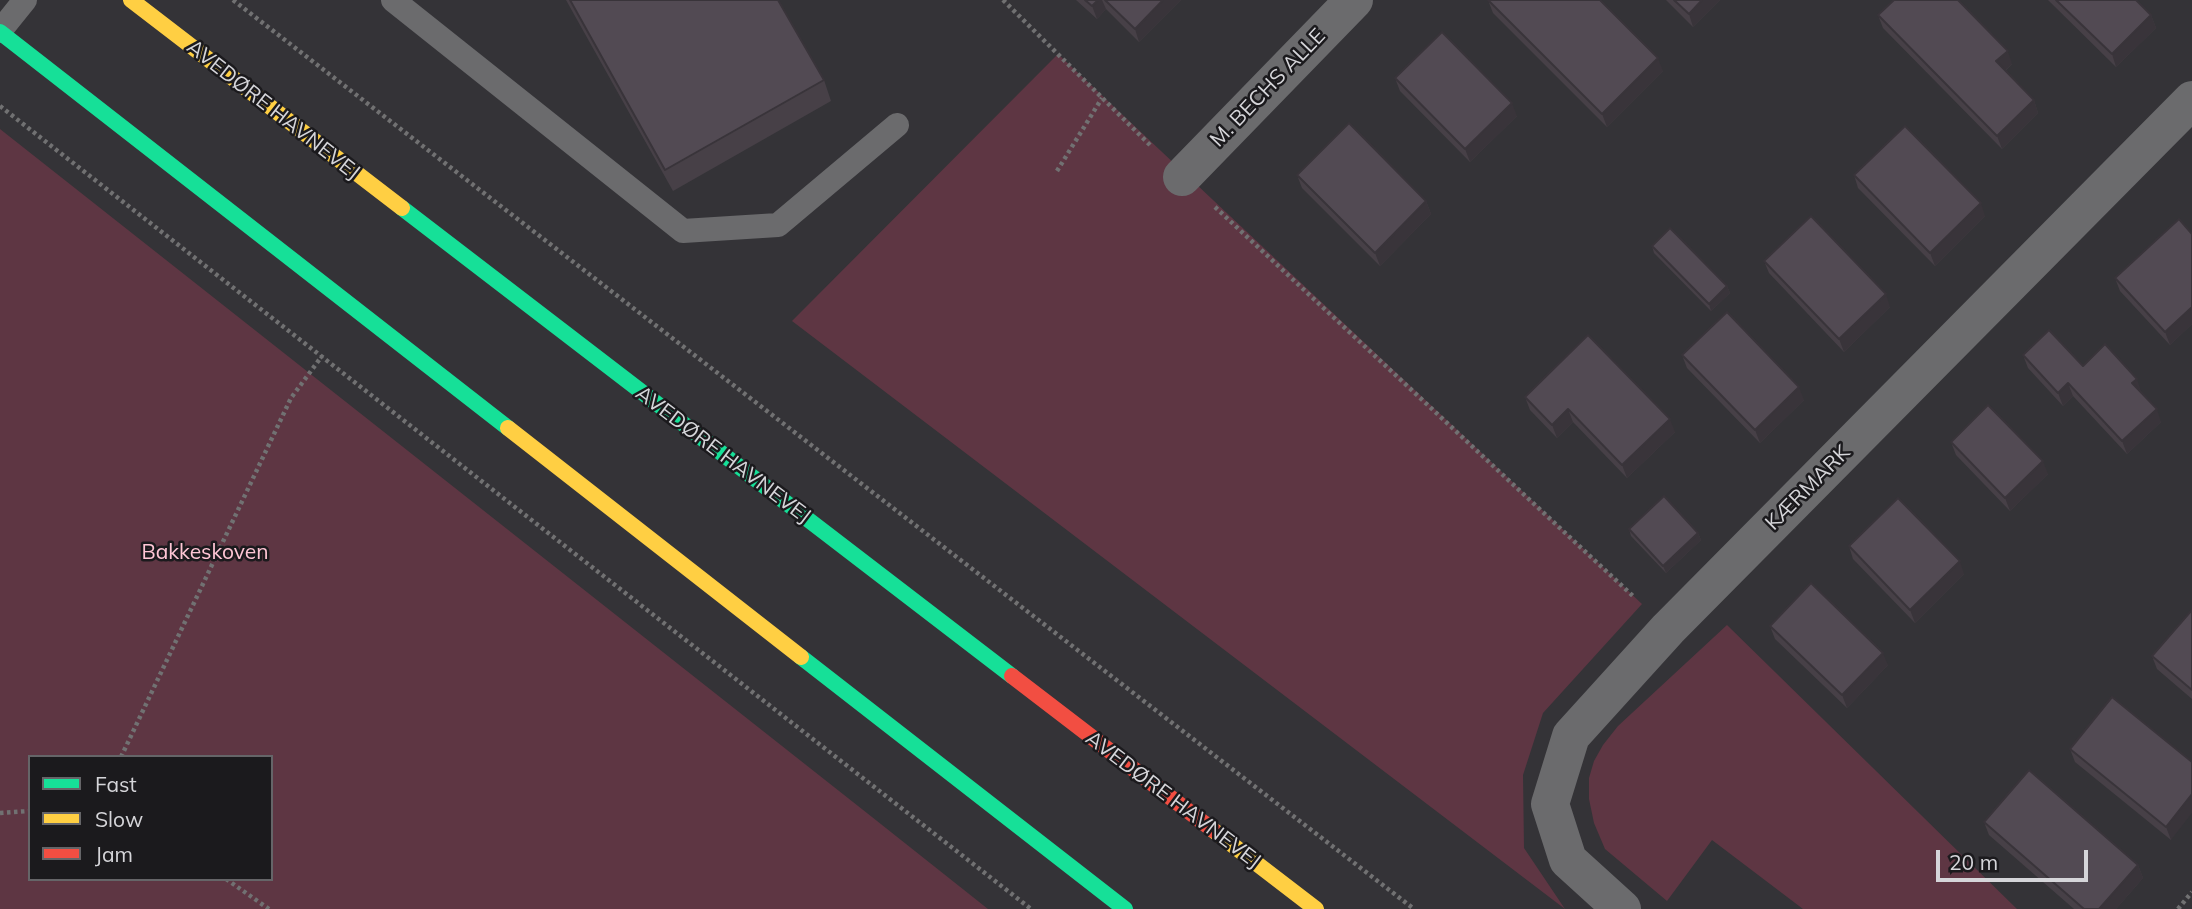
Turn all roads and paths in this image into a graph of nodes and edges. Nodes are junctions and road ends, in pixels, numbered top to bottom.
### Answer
1 (25, 0) edge
2 (131, 0) edge
3 (233, 0) edge
4 (393, 0) edge
5 (1003, 0) edge
6 (1354, 0) edge
7 (0, 32) edge
8 (1102, 98) junction
9 (2192, 100) edge
10 (0, 106) edge
11 (897, 125) dead end
12 (1057, 171) dead end
13 (1182, 177) junction
14 (322, 356) junction
15 (1668, 629) junction
16 (122, 755) edge
17 (28, 811) edge
18 (0, 813) edge
19 (229, 881) edge
20 (2192, 892) edge
21 (268, 909) edge
22 (1031, 909) edge
23 (1125, 909) edge
24 (1316, 909) edge
25 (1414, 909) edge
26 (1622, 909) edge
27 (2178, 909) edge

1 - 7 lane
2 - 24 street, AVEDØRE HAVNEVEJ
3 - 25 path
4 - 11 lane
5 - 8 path
6 - 13 street, M. BECHS ALLE
7 - 23 street
8 - 12 path
8 - 13 path
9 - 15 street, KÆRMARK
10 - 14 path
13 - 15 path
14 - 16 path
14 - 22 path
15 - 26 street, KÆRMARK
17 - 18 path
19 - 21 path
20 - 27 path

